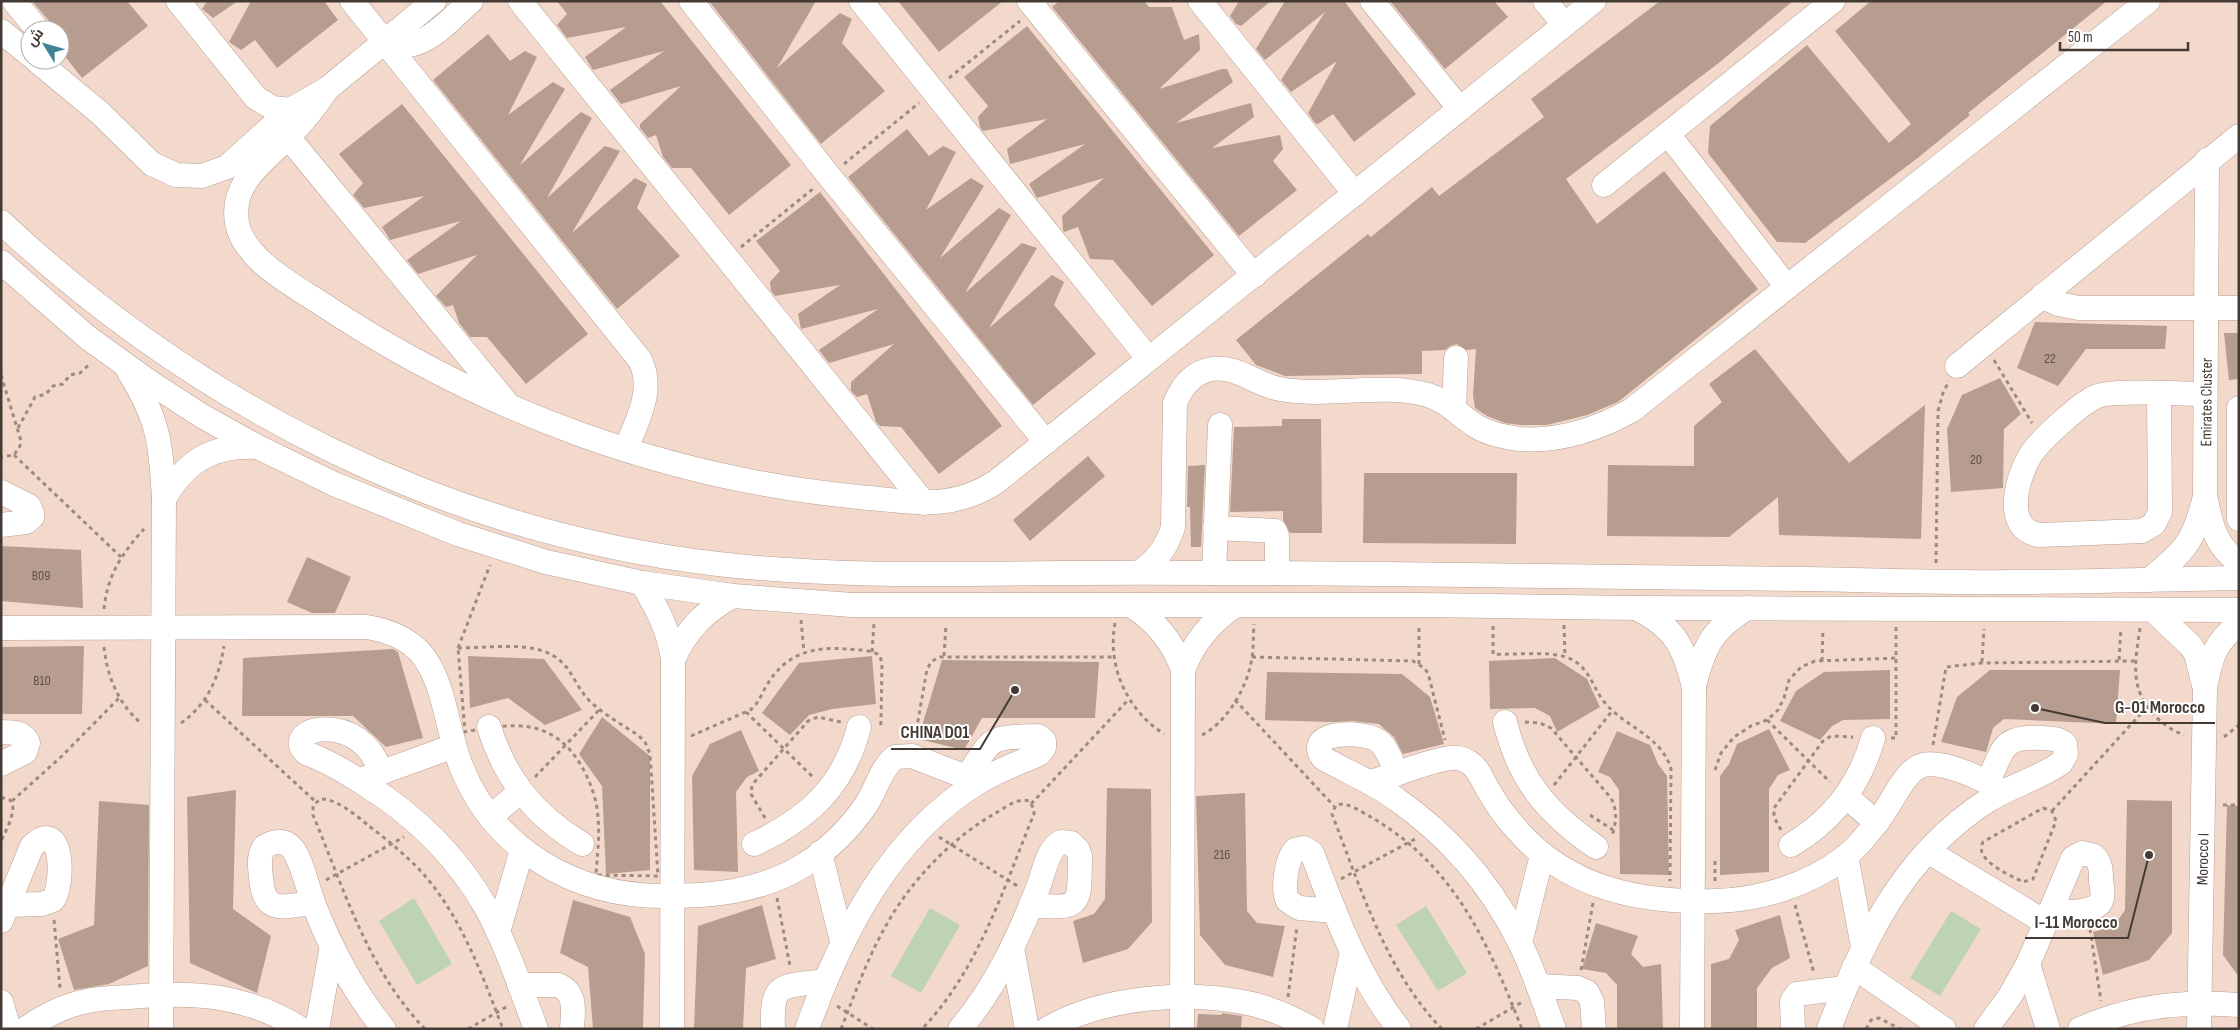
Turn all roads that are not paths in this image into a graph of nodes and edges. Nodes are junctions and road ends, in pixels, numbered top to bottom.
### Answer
1 (14, 1) edge
2 (178, 1) edge
3 (352, 1) edge
4 (434, 1) edge
5 (471, 1) edge
6 (520, 1) edge
7 (691, 1) edge
8 (861, 1) edge
9 (1200, 1) edge
10 (1372, 1) edge
11 (1545, 1) edge
12 (1594, 1) edge
13 (1833, 1) edge
14 (2148, 1) edge
15 (1032, 5) edge
16 (30, 20) edge
17 (1564, 24) junction
18 (1, 31) edge
19 (384, 41) junction
20 (20, 47) edge
21 (48, 70) edge
22 (69, 70) edge
23 (327, 89) junction
24 (1460, 109) junction
25 (290, 110) junction
26 (100, 113) junction
27 (1668, 134) junction
28 (2239, 136) edge
29 (288, 137) junction
30 (2208, 160) junction
31 (1604, 186) dead end
32 (1355, 194) junction
33 (1, 222) edge
34 (1, 246) edge
35 (1, 262) edge
36 (1254, 276) junction
37 (1787, 287) junction
38 (2042, 296) junction
39 (93, 301) junction
40 (2206, 308) junction
41 (2239, 308) edge
42 (1148, 358) junction
43 (1456, 358) dead end
44 (122, 362) junction
45 (1957, 366) road end
46 (2159, 394) junction
47 (2205, 394) junction
48 (510, 407) junction
49 (2239, 408) edge
50 (1454, 409) junction
51 (1220, 425) dead end
52 (1046, 442) junction
53 (258, 447) junction
54 (626, 449) junction
55 (1, 492) edge
56 (2205, 496) junction
57 (164, 499) junction
58 (924, 503) junction
59 (381, 504) junction
60 (473, 510) junction
61 (2239, 519) edge
62 (1, 525) edge
63 (1215, 528) junction
64 (2239, 562) edge
65 (1140, 572) junction
66 (1214, 573) junction
67 (1277, 573) junction
68 (1503, 575) junction
69 (2239, 578) edge
70 (2149, 580) junction
71 (2011, 582) junction
72 (642, 583) junction
73 (733, 596) junction
74 (1422, 605) junction
75 (1132, 606) junction
76 (1235, 606) junction
77 (1636, 608) junction
78 (1747, 608) junction
79 (1949, 608) junction
80 (2139, 610) junction
81 (2239, 610) edge
82 (2239, 623) edge
83 (1, 628) edge
84 (164, 628) junction
85 (673, 660) junction
86 (1183, 670) junction
87 (1694, 688) junction
88 (2205, 688) junction
89 (1505, 722) dead end
90 (489, 727) road end
91 (859, 727) road end
92 (1, 732) edge
93 (1873, 738) road end
94 (454, 746) junction
95 (1, 764) edge
96 (1397, 774) junction
97 (1371, 782) junction
98 (828, 791) junction
99 (520, 792) junction
100 (1550, 792) junction
101 (1847, 797) junction
102 (858, 816) junction
103 (490, 817) junction
104 (1508, 818) junction
105 (1877, 823) junction
106 (764, 839) road end
107 (582, 844) dead end
108 (1791, 845) road end
109 (1596, 847) road end
110 (522, 850) junction
111 (1929, 852) junction
112 (820, 853) junction
113 (1542, 855) junction
114 (1846, 856) junction
115 (311, 896) road end
116 (672, 896) junction
117 (1033, 900) road end
118 (1693, 901) junction
119 (1335, 911) junction
120 (5, 913) edge
121 (2047, 918) junction
122 (498, 932) junction
123 (842, 941) junction
124 (1520, 943) junction
125 (332, 946) junction
126 (1012, 948) junction
127 (1352, 952) junction
128 (1859, 957) junction
129 (2028, 964) junction
130 (1844, 988) junction
131 (822, 989) junction
132 (1539, 989) junction
133 (522, 992) junction
134 (161, 994) junction
135 (1182, 998) junction
136 (1, 1002) edge
137 (2198, 1003) junction
138 (2239, 1005) edge
139 (8, 1029) edge
140 (25, 1029) edge
141 (161, 1029) edge
142 (301, 1029) edge
143 (317, 1029) edge
144 (384, 1029) edge
145 (536, 1029) edge
146 (572, 1029) edge
147 (672, 1029) edge
148 (773, 1029) edge
149 (807, 1029) edge
150 (960, 1029) edge
151 (1027, 1029) edge
152 (1047, 1029) edge
153 (1182, 1029) edge
154 (1312, 1029) edge
155 (1335, 1029) edge
156 (1400, 1029) edge
157 (1554, 1029) edge
158 (1594, 1029) edge
159 (1692, 1029) edge
160 (1793, 1029) edge
161 (1829, 1029) edge
162 (1944, 1029) edge
163 (1986, 1029) edge
164 (2048, 1029) edge
165 (2080, 1029) edge
166 (2199, 1029) edge

1 - 16 street
2 - 25 street
3 - 19 street
4 - 19 street
5 - 19 street
6 - 58 street
7 - 52 street
8 - 42 street
9 - 32 street
10 - 24 street
11 - 17 street
12 - 17 street
13 - 27 street
14 - 37 street
15 - 36 street
17 - 24 street
18 - 20 street
19 - 23 street
19 - 54 street
21 - 26 street
22 - 26 street
23 - 25 street
23 - 29 street
24 - 32 street
25 - 26 street
27 - 31 street
27 - 37 street
28 - 30 street
29 - 48 street
29 - 48 street
30 - 38 street
30 - 40 street, Emirates Cluster
32 - 36 street
33 - 39 street
34 - 39 street
35 - 44 street
36 - 42 street
37 - 50 street
38 - 40 street
38 - 45 street
39 - 60 street
40 - 41 street
40 - 47 street, Emirates Cluster
42 - 52 street
43 - 50 street
44 - 53 street
44 - 57 street
46 - 46 street
46 - 47 street
47 - 56 street, Emirates Cluster
48 - 54 street
49 - 61 street
50 - 65 street
51 - 63 street
52 - 58 street
53 - 57 street
53 - 59 street
54 - 58 street
55 - 62 street
56 - 64 street, Emirates Cluster
56 - 70 street, Emirates Cluster
57 - 84 street
59 - 60 street
59 - 72 street
60 - 65 street
63 - 66 street
63 - 67 street
65 - 66 street
66 - 67 street
67 - 68 street
68 - 71 street
68 - 74 street
69 - 70 street
70 - 71 street
71 - 79 street
72 - 73 street
72 - 85 street
73 - 75 street
73 - 85 street
74 - 76 street
74 - 77 street
75 - 76 street
75 - 86 street
76 - 86 street
77 - 78 street
77 - 87 street
78 - 79 street
78 - 87 street
79 - 80 street
80 - 81 street
80 - 88 street, Morocco I
82 - 88 street, Morocco I
83 - 84 street
84 - 94 street
84 - 134 street
85 - 116 street
86 - 135 street
87 - 118 street
88 - 137 street, Morocco I
89 - 100 street
90 - 99 street
91 - 98 street
92 - 95 street
93 - 101 street
94 - 103 street
94 - 122 street
96 - 97 street
96 - 97 street
96 - 104 street
97 - 124 street
98 - 102 street
98 - 106 street
99 - 103 street
99 - 107 street
100 - 104 street
100 - 109 street
101 - 105 street
101 - 108 street
102 - 112 street
102 - 123 street
103 - 110 street
104 - 113 street
105 - 111 street
105 - 114 street
110 - 116 street
110 - 122 street
111 - 121 street
111 - 128 street
112 - 116 street
112 - 123 street
113 - 118 street
113 - 124 street
114 - 118 street
114 - 128 street
115 - 125 street
116 - 147 street
117 - 126 street
118 - 159 street
119 - 119 street
119 - 127 street
120 - 120 street
121 - 121 street
121 - 129 street
122 - 133 street
123 - 131 street
124 - 132 street
125 - 143 street
125 - 144 street
126 - 150 street
126 - 151 street
127 - 155 street
127 - 156 street
128 - 130 street
128 - 162 street
129 - 163 street
129 - 164 street
130 - 160 street
130 - 161 street
131 - 148 street
131 - 149 street
132 - 157 street
132 - 158 street
133 - 145 street
133 - 146 street
134 - 140 street
134 - 141 street
134 - 142 street
135 - 152 street
135 - 153 street
135 - 154 street
136 - 139 street
137 - 138 street
137 - 165 street
137 - 166 street, Morocco I

